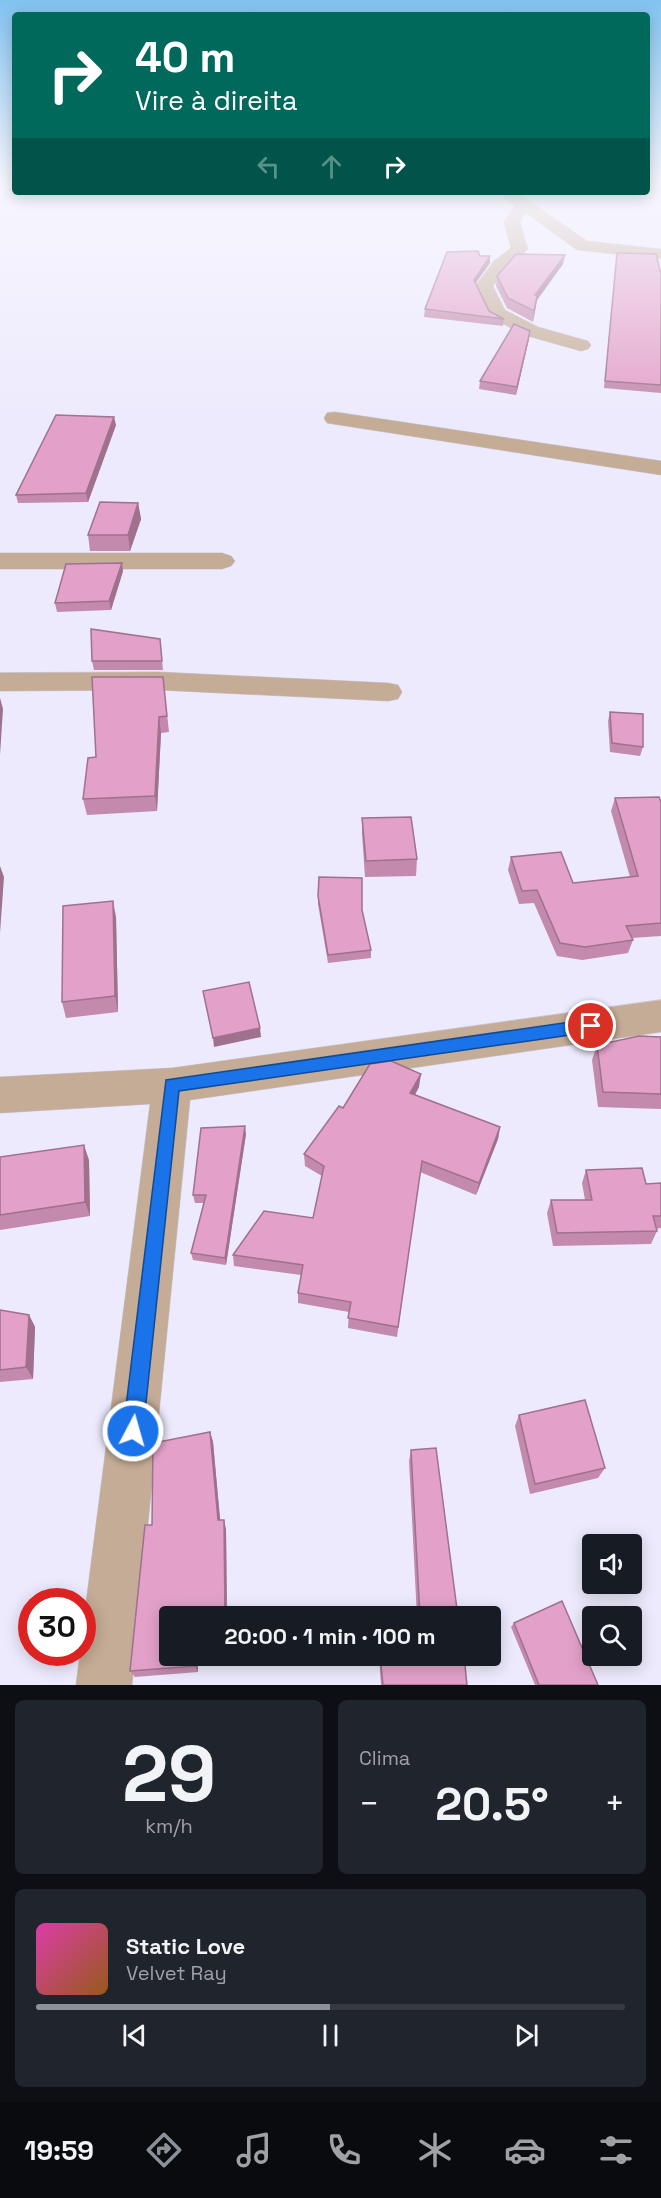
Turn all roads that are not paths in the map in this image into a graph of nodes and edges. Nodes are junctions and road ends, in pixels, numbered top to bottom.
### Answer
1 (504, 263) edge
2 (581, 345) dead end
3 (335, 418) dead end
4 (661, 468) edge
5 (0, 561) edge
6 (222, 561) dead end
7 (0, 682) edge
8 (388, 692) dead end
9 (661, 1016) edge
10 (172, 1085) junction
11 (0, 1095) edge
12 (104, 1685) edge

1 - 2 street
3 - 4 street
5 - 6 street
7 - 8 street
9 - 10 street
10 - 11 street
10 - 12 street

